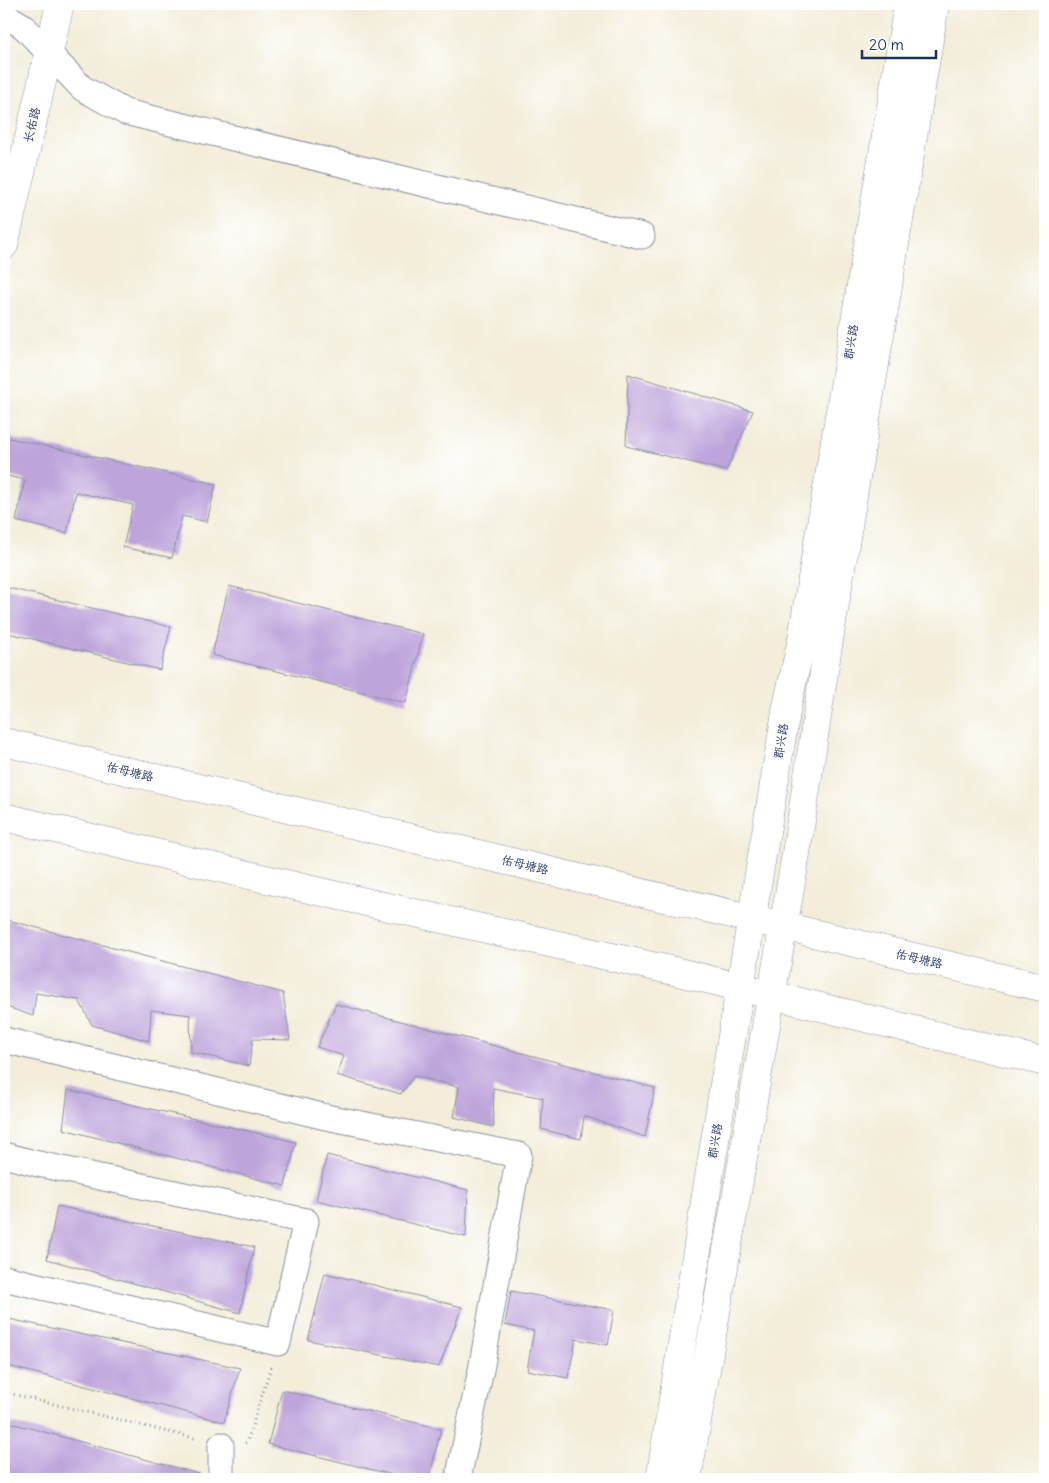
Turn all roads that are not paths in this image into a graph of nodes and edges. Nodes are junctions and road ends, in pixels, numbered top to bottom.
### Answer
1 (42, 4) edge
2 (60, 4) edge
3 (908, 4) edge
4 (935, 4) edge
5 (4, 14) edge
6 (41, 45) junction
7 (4, 166) edge
8 (642, 236) dead end
9 (4, 245) edge
10 (4, 742) edge
11 (4, 817) edge
12 (752, 919) junction
13 (783, 926) junction
14 (740, 987) junction
15 (1045, 988) edge
16 (771, 995) junction
17 (4, 1040) edge
18 (1045, 1062) edge
19 (4, 1155) edge
20 (4, 1278) edge
21 (221, 1445) road end
22 (222, 1479) edge
23 (458, 1479) edge
24 (660, 1479) edge
25 (687, 1479) edge

1 - 6 main road, 长佑路
2 - 6 main road, 长佑路
3 - 12 main road, 郡兴路
4 - 13 main road
5 - 6 street
6 - 7 main road, 长佑路
6 - 8 street
6 - 9 main road, 长佑路
10 - 12 main road, 佑母塘路
11 - 14 main road
12 - 13 main road, 佑母塘路
12 - 14 main road, 郡兴路
13 - 15 main road, 佑母塘路
13 - 16 main road
14 - 16 main road
14 - 24 main road, 郡兴路
16 - 18 main road
16 - 25 main road
17 - 23 street
19 - 20 street
21 - 22 street

